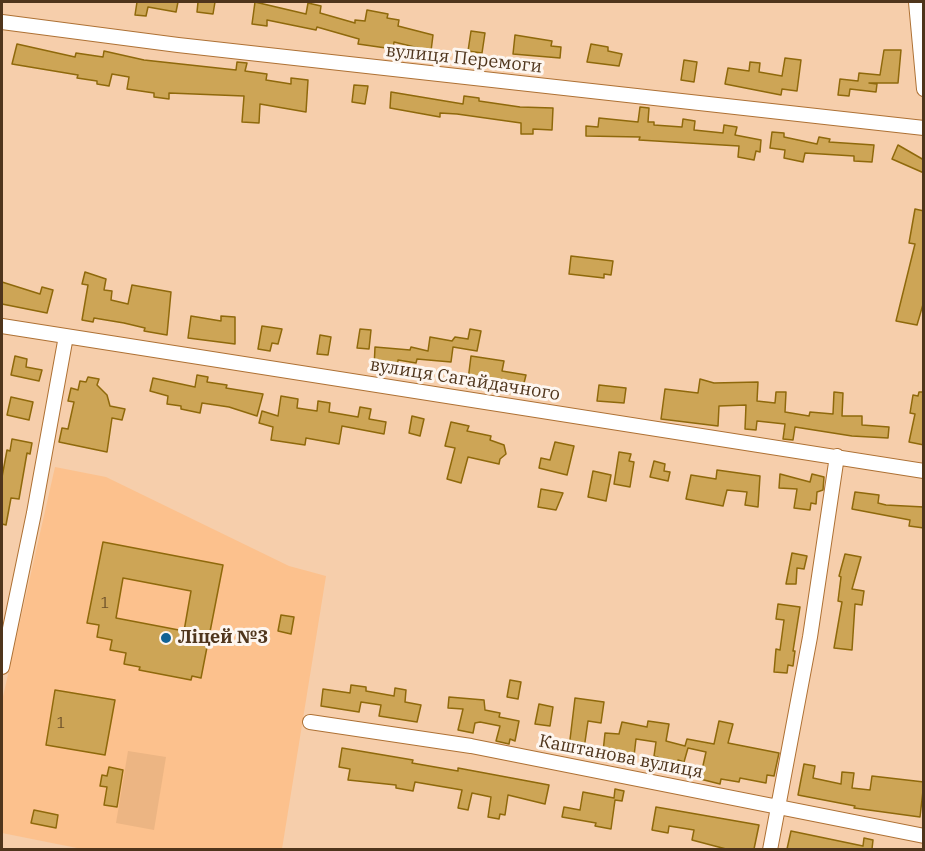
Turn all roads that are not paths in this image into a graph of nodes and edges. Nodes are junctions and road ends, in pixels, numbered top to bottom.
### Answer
1 (916, 2) edge
2 (2, 22) edge
3 (924, 89) edge
4 (924, 128) edge
5 (2, 326) edge
6 (66, 336) junction
7 (837, 456) junction
8 (924, 471) edge
9 (2, 667) edge
10 (310, 722) dead end
11 (780, 806) junction
12 (924, 836) edge
13 (770, 849) edge

1 - 3 street
2 - 4 street, вулиця Перемоги
5 - 6 street, вулиця Сагайдачного
6 - 7 street, вулиця Сагайдачного
6 - 9 street
7 - 8 street, вулиця Сагайдачного
7 - 11 street
10 - 11 street, Каштанова вулиця
11 - 12 street, Каштанова вулиця
11 - 13 street

